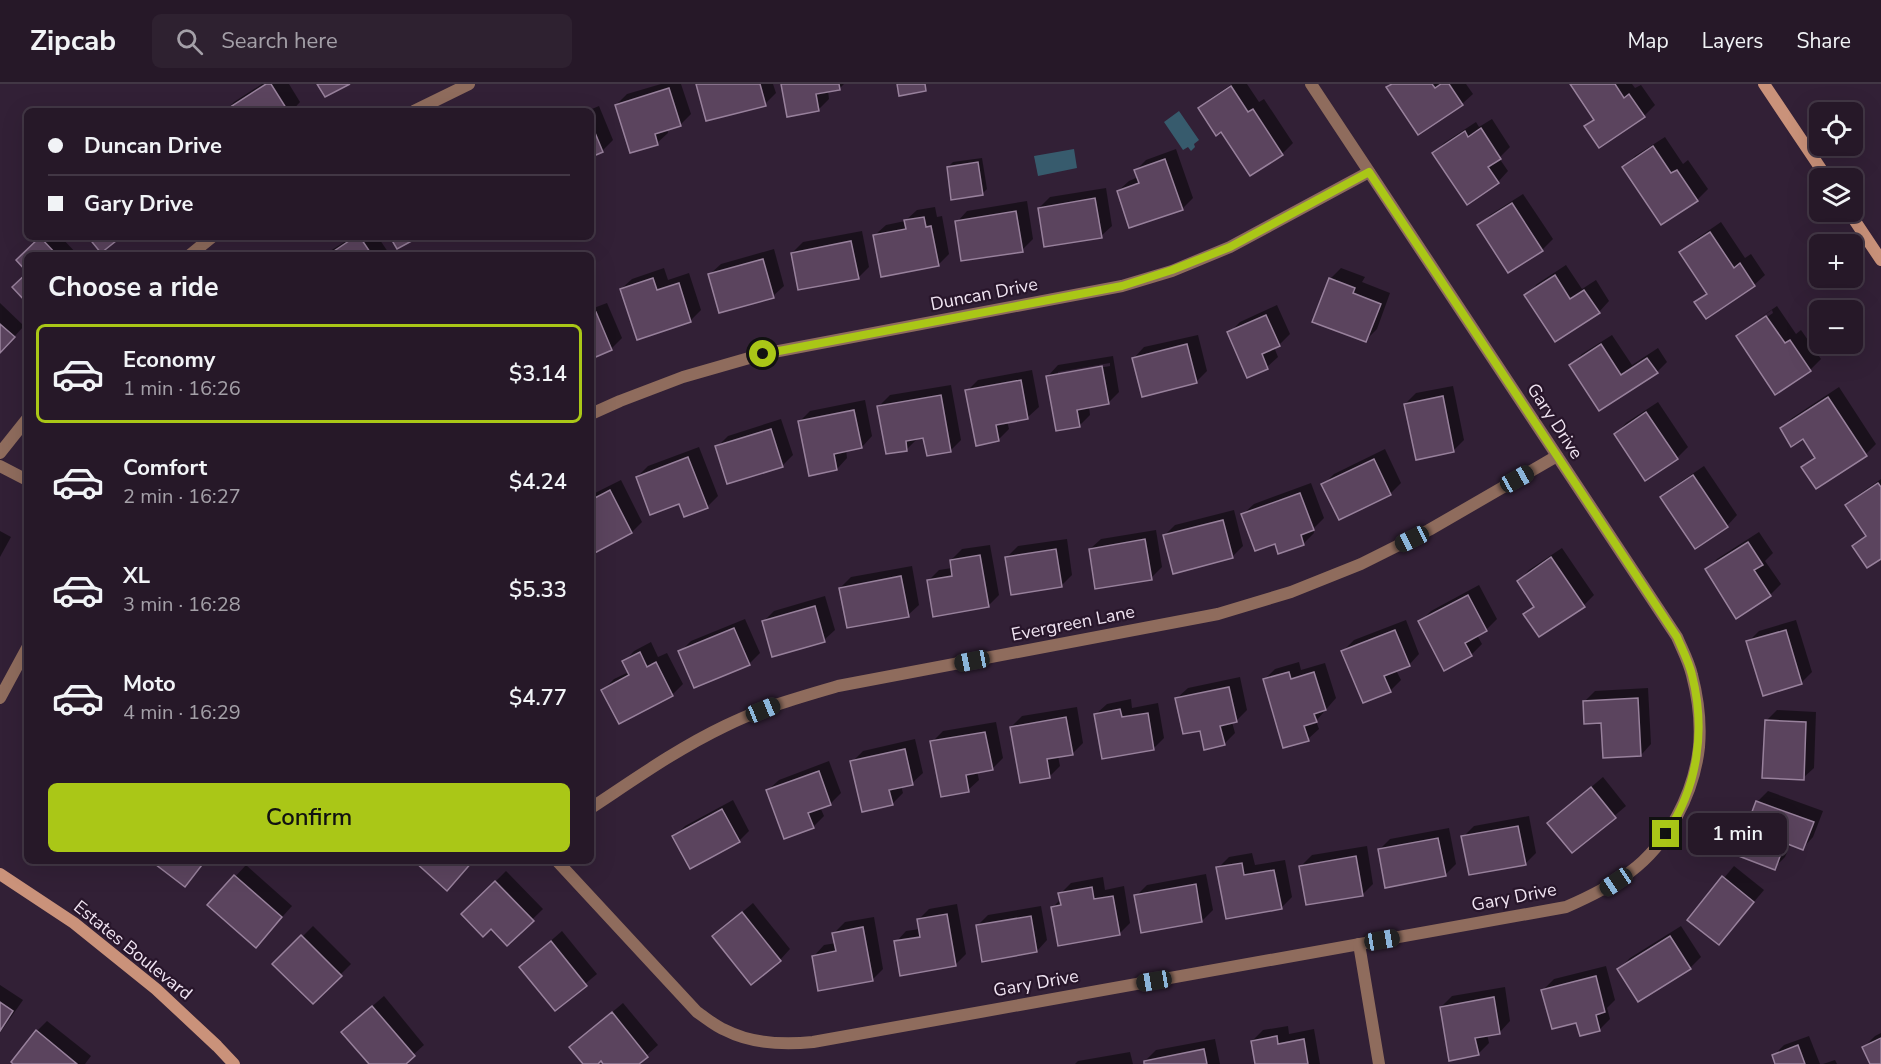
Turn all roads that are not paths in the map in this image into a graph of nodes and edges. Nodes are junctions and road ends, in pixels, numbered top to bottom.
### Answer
1 (469, 84) edge
2 (1311, 84) edge
3 (1764, 84) edge
4 (420, 108) edge
5 (1820, 168) edge
6 (1369, 172) junction
7 (1856, 222) edge
8 (208, 240) edge
9 (194, 252) edge
10 (1881, 260) edge
11 (594, 413) edge
12 (24, 423) edge
13 (0, 453) edge
14 (1557, 456) junction
15 (0, 466) edge
16 (24, 478) edge
17 (24, 654) edge
18 (0, 698) edge
19 (594, 806) edge
20 (560, 864) edge
21 (0, 874) edge
22 (1359, 944) junction
23 (234, 1064) edge
24 (1379, 1064) edge

1 - 4 street
2 - 6 street, Gary Drive
3 - 5 street
6 - 11 street, Duncan Drive
6 - 14 street, Gary Drive
7 - 10 street
8 - 9 street
12 - 13 street
14 - 19 street, Evergreen Lane
14 - 22 street, Gary Drive
15 - 16 street
17 - 18 street
20 - 22 street, Gary Drive
21 - 23 street, Estates Boulevard
22 - 24 street

